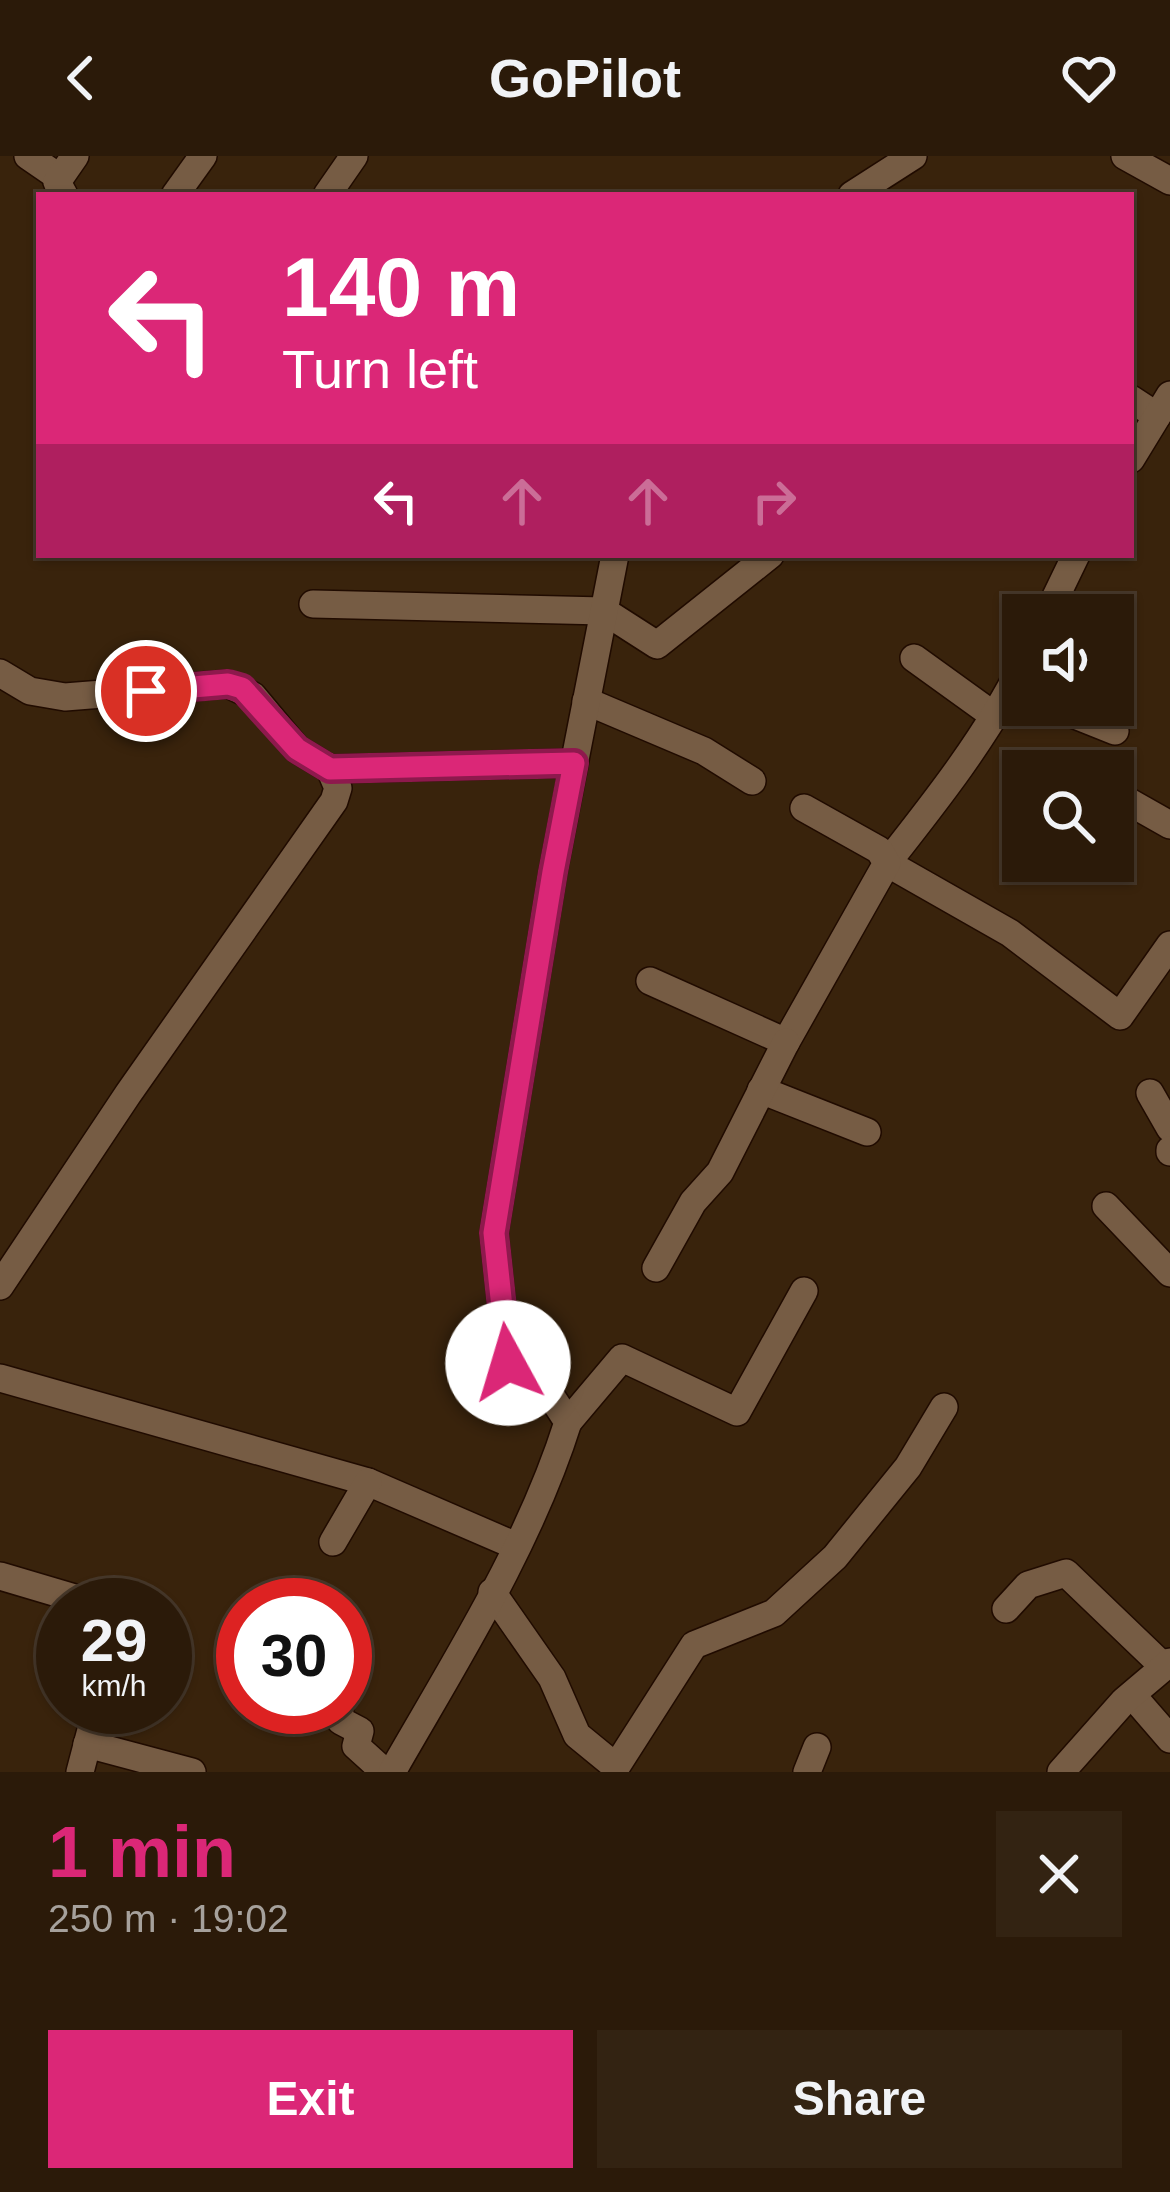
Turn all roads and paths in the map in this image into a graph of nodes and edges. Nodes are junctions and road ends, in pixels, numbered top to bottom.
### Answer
1 (28, 156) edge
2 (202, 156) edge
3 (354, 156) edge
4 (913, 156) edge
5 (1124, 156) edge
6 (66, 176) edge
7 (1170, 181) edge
8 (177, 192) edge
9 (329, 192) edge
10 (857, 192) edge
11 (1134, 400) edge
12 (1164, 405) edge
13 (1134, 454) edge
14 (614, 558) edge
15 (766, 558) edge
16 (1075, 558) edge
17 (1057, 594) edge
18 (313, 604) dead end
19 (604, 611) junction
20 (914, 658) dead end
21 (0, 673) edge
22 (586, 701) junction
23 (1002, 704) edge
24 (993, 715) junction
25 (1105, 726) edge
26 (1115, 730) dead end
27 (574, 763) junction
28 (330, 769) junction
29 (752, 781) dead end
30 (1134, 805) edge
31 (803, 808) dead end
32 (1170, 825) edge
33 (887, 863) junction
34 (1170, 945) edge
35 (650, 981) dead end
36 (786, 1042) junction
37 (761, 1090) junction
38 (1150, 1093) dead end
39 (1170, 1128) edge
40 (867, 1132) dead end
41 (1106, 1206) dead end
42 (656, 1268) dead end
43 (1170, 1273) edge
44 (0, 1286) edge
45 (804, 1291) dead end
46 (0, 1378) edge
47 (944, 1407) dead end
48 (568, 1422) junction
49 (368, 1482) junction
50 (333, 1542) dead end
51 (516, 1546) junction
52 (0, 1576) edge
53 (36, 1587) edge
54 (492, 1592) junction
55 (1006, 1609) dead end
56 (1167, 1665) edge
57 (1132, 1695) junction
58 (90, 1734) edge
59 (359, 1734) edge
60 (1170, 1739) edge
61 (87, 1744) junction
62 (619, 1769) edge
63 (80, 1772) edge
64 (192, 1772) edge
65 (378, 1772) edge
66 (392, 1772) edge
67 (1061, 1772) edge

1 - 6 street
2 - 8 street
3 - 9 street
4 - 10 street
5 - 7 street
11 - 12 street
12 - 13 street
14 - 19 street
15 - 19 street
16 - 17 street
18 - 19 street
19 - 22 street
20 - 24 street
21 - 28 street
22 - 27 street
22 - 29 street
23 - 24 street
24 - 33 street
25 - 26 street
27 - 28 street
27 - 48 street
28 - 44 street
30 - 32 street
31 - 33 street
33 - 34 street
33 - 36 street
35 - 36 street
36 - 37 street
37 - 40 street
37 - 42 street
38 - 39 street
41 - 43 street
45 - 48 street
46 - 49 street
47 - 62 street
48 - 51 street
49 - 50 street
49 - 51 street
51 - 54 street
52 - 53 street
54 - 62 street
54 - 66 street
55 - 56 street
56 - 57 street
57 - 60 street
57 - 67 street
58 - 61 street
59 - 65 street
61 - 63 street
61 - 64 street

